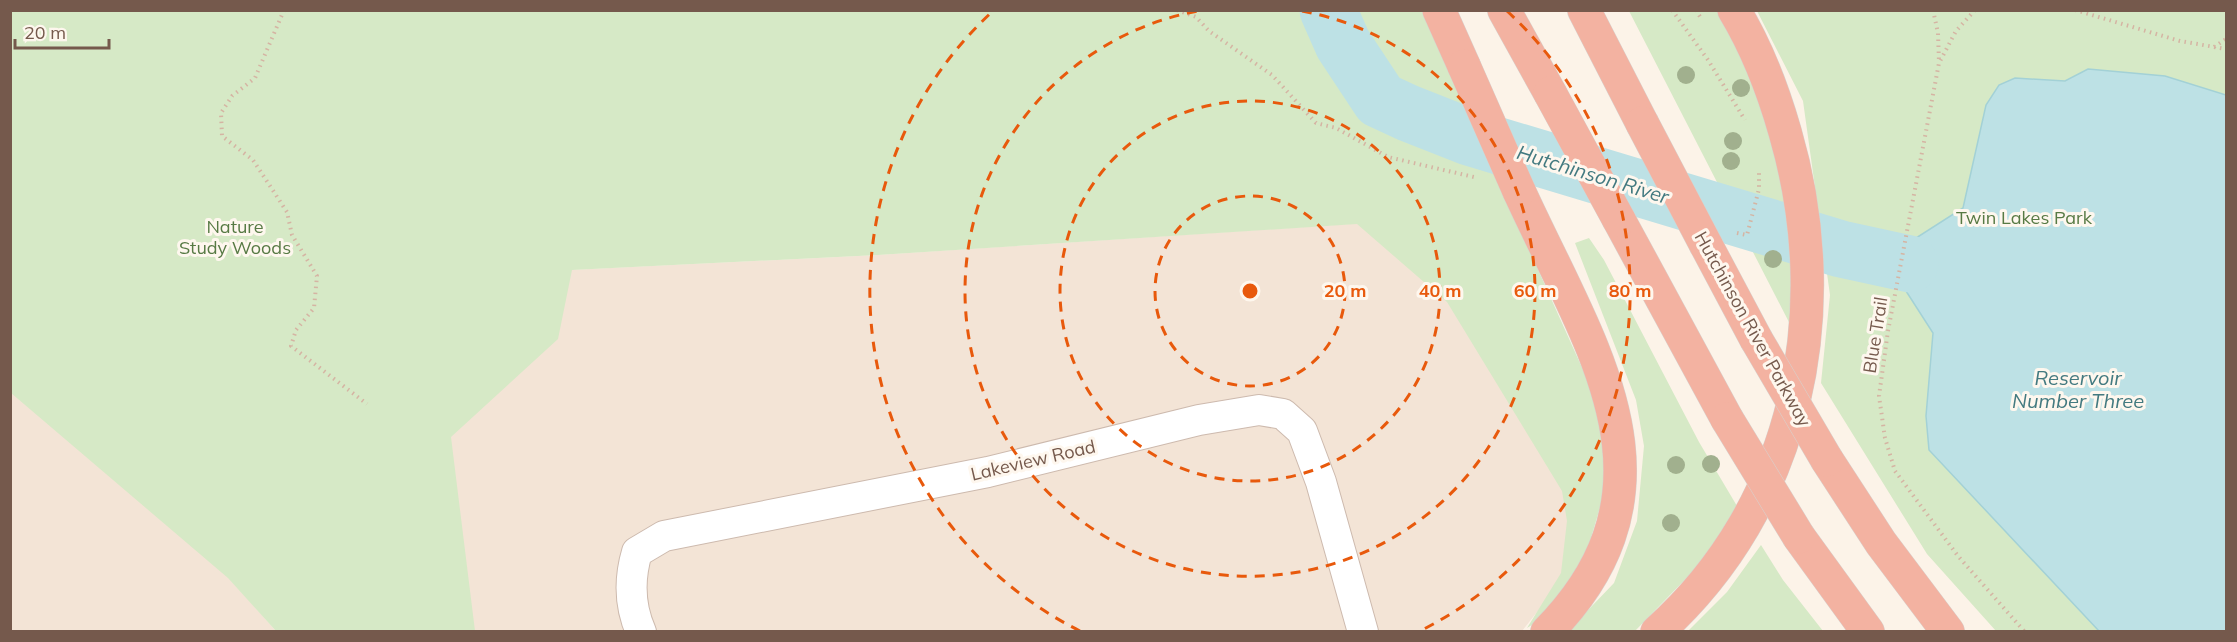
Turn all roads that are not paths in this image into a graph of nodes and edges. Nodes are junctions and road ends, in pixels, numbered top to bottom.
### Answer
1 (1439, 10) edge
2 (1504, 10) edge
3 (1584, 10) edge
4 (1734, 10) edge
5 (641, 632) edge
6 (1363, 632) edge
7 (1547, 632) edge
8 (1657, 632) edge
9 (1868, 632) edge
10 (1948, 632) edge

1 - 7 highway, bridge
2 - 9 highway, bridge
3 - 10 highway, Hutchinson River Parkway, bridge
4 - 8 highway
5 - 6 street, Lakeview Road

